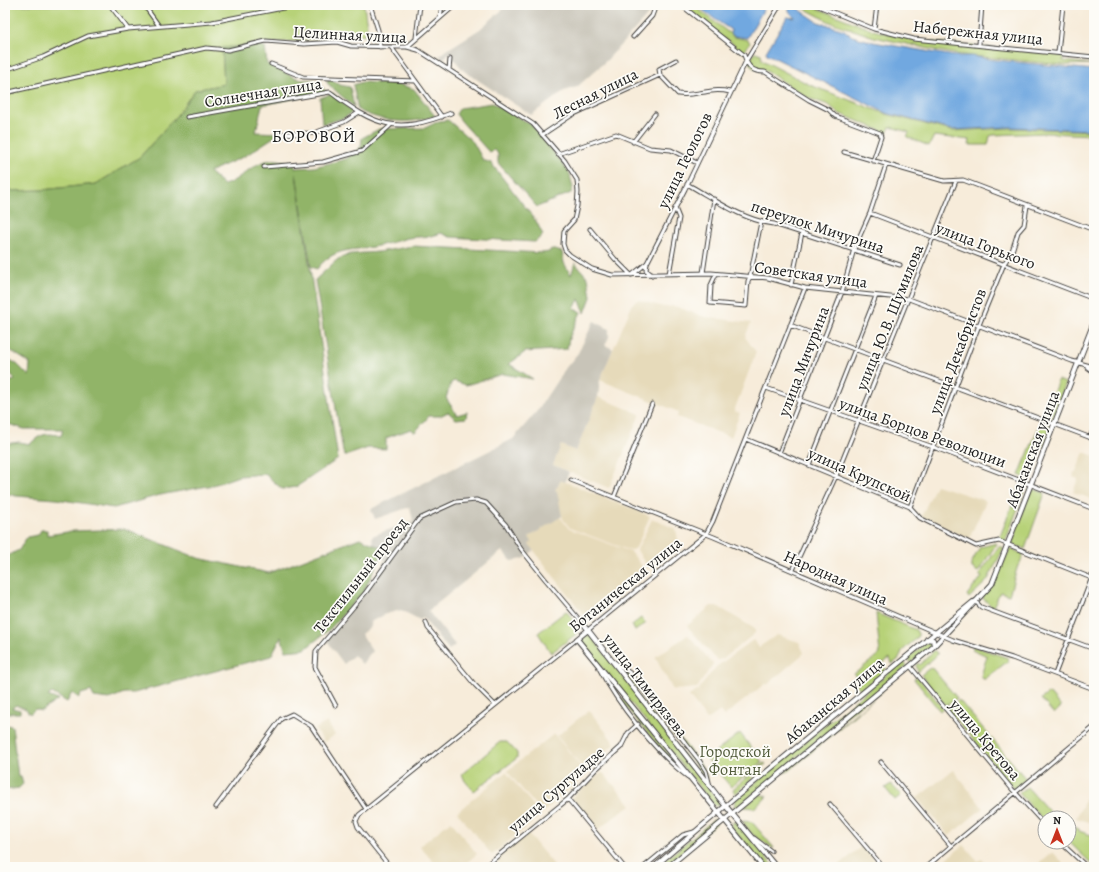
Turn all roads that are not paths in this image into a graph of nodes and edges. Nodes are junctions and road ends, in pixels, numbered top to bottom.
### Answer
1 (8, 5) edge
2 (110, 5) edge
3 (144, 5) edge
4 (298, 5) edge
5 (370, 5) edge
6 (420, 5) edge
7 (442, 5) edge
8 (455, 5) edge
9 (656, 5) edge
10 (681, 5) edge
11 (780, 5) edge
12 (816, 5) edge
13 (877, 5) edge
14 (982, 5) edge
15 (1063, 5) edge
16 (5, 10) edge
17 (440, 18) junction
18 (159, 26) junction
19 (128, 28) junction
20 (874, 29) junction
21 (633, 36) dead end
22 (416, 38) junction
23 (979, 44) junction
24 (380, 47) junction
25 (391, 47) junction
26 (407, 47) junction
27 (1058, 53) junction
28 (1094, 57) edge
29 (450, 59) dead end
30 (676, 60) dead end
31 (746, 61) junction
32 (271, 64) dead end
33 (5, 70) edge
34 (449, 70) junction
35 (660, 75) junction
36 (416, 81) junction
37 (730, 92) junction
38 (5, 93) edge
39 (358, 113) junction
40 (451, 113) dead end
41 (655, 114) dead end
42 (187, 117) dead end
43 (442, 117) junction
44 (390, 126) junction
45 (280, 134) dead end
46 (542, 135) junction
47 (633, 142) junction
48 (844, 152) dead end
49 (558, 154) junction
50 (873, 161) junction
51 (698, 163) junction
52 (886, 165) junction
53 (264, 166) dead end
54 (956, 181) junction
55 (687, 184) junction
56 (714, 199) junction
57 (1027, 206) junction
58 (675, 208) junction
59 (870, 213) junction
60 (761, 222) junction
61 (590, 229) dead end
62 (1094, 230) edge
63 (802, 233) junction
64 (934, 237) junction
65 (854, 249) junction
66 (565, 250) joint
67 (646, 263) junction
68 (1004, 264) junction
69 (900, 265) dead end
70 (669, 274) junction
71 (703, 274) junction
72 (716, 274) junction
73 (632, 275) junction
74 (652, 275) junction
75 (750, 277) junction
76 (791, 285) junction
77 (805, 288) junction
78 (842, 292) junction
79 (876, 296) junction
80 (909, 299) junction
81 (1094, 299) edge
82 (1094, 322) edge
83 (790, 325) junction
84 (979, 325) junction
85 (825, 338) junction
86 (856, 350) junction
87 (884, 361) junction
88 (1078, 363) junction
89 (1085, 366) junction
90 (1094, 367) edge
91 (1094, 372) edge
92 (955, 387) junction
93 (766, 388) junction
94 (800, 400) junction
95 (652, 404) dead end
96 (831, 411) junction
97 (859, 421) junction
98 (1054, 425) junction
99 (1094, 427) edge
100 (1092, 438) edge
101 (746, 439) junction
102 (933, 447) junction
103 (779, 452) junction
104 (809, 465) junction
105 (836, 476) junction
106 (571, 480) dead end
107 (1032, 484) junction
108 (614, 497) junction
109 (910, 507) junction
110 (1094, 508) edge
111 (706, 534) junction
112 (1008, 545) junction
113 (793, 570) junction
114 (1094, 572) edge
115 (1093, 578) edge
116 (975, 600) junction
117 (426, 622) dead end
118 (588, 630) junction
119 (935, 632) junction
120 (944, 636) junction
121 (1068, 638) junction
122 (577, 639) junction
123 (926, 639) junction
124 (934, 646) junction
125 (1094, 649) edge
126 (610, 658) junction
127 (904, 658) junction
128 (596, 663) junction
129 (910, 666) junction
130 (1055, 674) junction
131 (1094, 689) edge
132 (494, 704) junction
133 (336, 706) dead end
134 (638, 724) junction
135 (1094, 727) edge
136 (881, 762) dead end
137 (689, 778) junction
138 (711, 788) junction
139 (1016, 793) junction
140 (568, 798) junction
141 (830, 804) dead end
142 (726, 806) junction
143 (216, 808) dead end
144 (366, 809) junction
145 (718, 813) junction
146 (732, 813) junction
147 (1037, 816) edge
148 (724, 820) junction
149 (698, 831) junction
150 (750, 835) junction
151 (951, 846) junction
152 (1069, 850) edge
153 (771, 851) dead end
154 (390, 867) edge
155 (484, 867) edge
156 (624, 867) edge
157 (644, 867) edge
158 (654, 867) edge
159 (670, 867) edge
160 (763, 867) edge
161 (776, 867) edge
162 (883, 867) edge
163 (926, 867) edge
164 (1087, 867) edge

1 - 16 street
2 - 19 street
3 - 18 street
4 - 18 street
5 - 24 street
6 - 22 street
7 - 17 street
8 - 17 street
9 - 21 street
10 - 31 street
11 - 31 street, улица Геологов
12 - 20 street, Набережная улица
13 - 20 street
14 - 23 street
15 - 27 street
17 - 22 street
18 - 19 street
19 - 33 street
20 - 23 street, Набережная улица
22 - 26 street
23 - 27 street, Набережная улица
24 - 25 street, Целинная улица
24 - 38 street, Целинная улица
25 - 26 street, Целинная улица
25 - 36 street
26 - 34 street, Целинная улица
27 - 28 street, Набережная улица
29 - 34 street
30 - 35 street, Лесная улица
31 - 37 street, улица Геологов
31 - 50 street
32 - 36 street
34 - 46 street, Целинная улица
35 - 37 street, Лесная улица
35 - 46 street, Лесная улица
36 - 43 street
37 - 51 street, улица Геологов
39 - 42 street, Солнечная улица
39 - 44 street, Солнечная улица
39 - 45 street
40 - 43 street, Солнечная улица
41 - 47 street
43 - 44 street, Солнечная улица
44 - 53 street
46 - 49 street, Целинная улица
47 - 49 street
47 - 51 street
48 - 50 street
49 - 66 street, Целинная улица
50 - 52 street
51 - 55 street, улица Геологов
52 - 54 street
52 - 59 street, улица Мичурина
54 - 57 street
54 - 64 street, улица Ю.В. Шумилова
55 - 56 street, переулок Мичурина
55 - 58 street, улица Геологов
56 - 60 street, переулок Мичурина
56 - 71 street
57 - 62 street
57 - 68 street, улица Декабристов
58 - 67 street, улица Геологов
58 - 70 street
59 - 64 street, улица Горького
59 - 65 street, улица Мичурина
60 - 63 street, переулок Мичурина
60 - 75 street
61 - 73 street
63 - 65 street, переулок Мичурина
63 - 76 street
64 - 68 street, улица Горького
64 - 80 street, улица Ю.В. Шумилова
65 - 69 street, переулок Мичурина
65 - 78 street, улица Мичурина
66 - 73 street, Советская улица
67 - 73 street
67 - 74 street
68 - 81 street, улица Горького
68 - 84 street, улица Декабристов
70 - 71 street, Советская улица
70 - 74 street, Советская улица
71 - 72 street, Советская улица
72 - 75 street, Советская улица
72 - 75 street
73 - 74 street, Советская улица
75 - 76 street, Советская улица
76 - 77 street, Советская улица
77 - 78 street, Советская улица
77 - 83 street, Ботаническая улица
78 - 79 street, Советская улица
78 - 85 street, улица Мичурина
79 - 80 street, Советская улица
79 - 86 street
80 - 84 street, Советская улица
80 - 87 street, улица Ю.В. Шумилова
82 - 88 main road, Абаканская улица
83 - 85 street
83 - 93 street, Ботаническая улица
84 - 88 street, Советская улица
84 - 92 street, улица Декабристов
85 - 86 street
85 - 94 street, улица Мичурина
86 - 87 street
86 - 96 street
87 - 92 street
87 - 97 street, улица Ю.В. Шумилова
88 - 89 street, Советская улица
88 - 98 main road, Абаканская улица
89 - 90 street, Советская улица
89 - 91 street, Советская улица
92 - 98 street
92 - 102 street, улица Декабристов
93 - 94 street, улица Борцов Революции
93 - 101 street, Ботаническая улица
94 - 96 street, улица Борцов Революции
94 - 103 street, улица Мичурина
95 - 108 street
96 - 97 street, улица Борцов Революции
96 - 104 street
97 - 102 street, улица Борцов Революции
97 - 105 street, улица Ю.В. Шумилова
98 - 100 street
98 - 107 main road, Абаканская улица
99 - 100 street
101 - 103 street, улица Крупской
101 - 111 street, Ботаническая улица
102 - 107 street, улица Борцов Революции
102 - 109 street, улица Декабристов
103 - 104 street, улица Крупской
104 - 105 street, улица Крупской
105 - 109 street, улица Крупской
105 - 113 street, улица Ю.В. Шумилова
106 - 108 street, Народная улица
107 - 110 street, улица Борцов Революции
107 - 112 main road, Абаканская улица
108 - 111 street, Народная улица
109 - 112 street, улица Крупской
111 - 113 street, Народная улица
111 - 118 street, Ботаническая улица
112 - 115 street, улица Крупской
112 - 116 main road, Абаканская улица
113 - 119 street, Народная улица
114 - 115 street
115 - 121 street
116 - 119 main road, Абаканская улица
116 - 120 main road, Абаканская улица
116 - 121 street
117 - 132 street
118 - 122 main road, Ботаническая улица
118 - 126 main road, улица Тимирязева
118 - 133 street, Текстильный проезд
119 - 120 street, Народная улица
119 - 123 main road, Абаканская улица
120 - 124 main road, Абаканская улица
120 - 130 street, Народная улица
121 - 125 street
121 - 130 street
122 - 128 main road, улица Тимирязева
122 - 132 street, Ботаническая улица
123 - 124 main road
123 - 127 main road, Абаканская улица
124 - 129 main road, Абаканская улица
126 - 138 main road, улица Тимирязева
126 - 138 street
127 - 129 main road
127 - 142 main road, Абаканская улица
128 - 134 street
128 - 137 main road, улица Тимирязева
129 - 139 street, улица Кретова
129 - 146 main road, Абаканская улица
130 - 131 street, Народная улица
132 - 144 street, Ботаническая улица
134 - 137 street
134 - 140 street, улица Сургуладзе
135 - 139 street
136 - 151 street
137 - 145 main road, улица Тимирязева
138 - 142 main road, улица Тимирязева
139 - 147 street, улица Кретова
139 - 151 street
140 - 155 street, улица Сургуладзе
140 - 156 street
141 - 162 street
142 - 145 main road, Абаканская улица
142 - 146 main road, улица Тимирязева
143 - 144 street
144 - 154 street, Ботаническая улица
145 - 148 main road, улица Тимирязева
145 - 149 main road, Абаканская улица
146 - 148 main road, Абаканская улица
146 - 150 main road, улица Тимирязева
148 - 159 main road, Абаканская улица
148 - 160 main road, улица Тимирязева
149 - 157 street
149 - 158 main road, Абаканская улица
150 - 153 street
150 - 161 main road, улица Тимирязева
151 - 163 street
152 - 164 street

